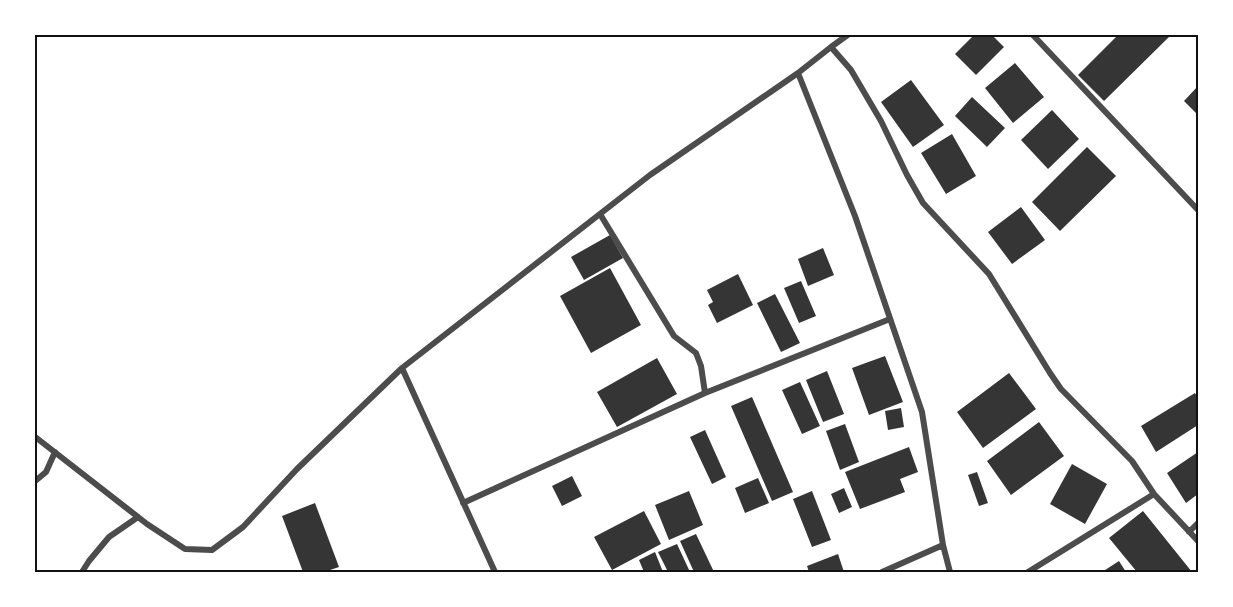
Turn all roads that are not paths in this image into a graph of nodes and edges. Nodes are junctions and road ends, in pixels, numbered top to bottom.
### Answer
1 (849, 34) edge
2 (1032, 34) edge
3 (831, 46) junction
4 (798, 74) junction
5 (1198, 210) edge
6 (600, 214) junction
7 (890, 318) junction
8 (402, 368) junction
9 (705, 393) junction
10 (34, 436) edge
11 (55, 452) junction
12 (34, 482) edge
13 (1154, 494) junction
14 (464, 504) junction
15 (138, 517) junction
16 (1198, 523) edge
17 (1189, 532) junction
18 (1198, 541) edge
19 (944, 545) junction
20 (82, 573) edge
21 (495, 573) edge
22 (882, 573) edge
23 (950, 573) edge
24 (1028, 573) edge

1 - 3 street
2 - 5 street
3 - 4 street
3 - 13 street
4 - 6 street
4 - 7 street
6 - 8 street
6 - 9 street
7 - 9 street
7 - 19 street
8 - 14 street
8 - 15 street
9 - 14 street
10 - 11 street
11 - 12 street
11 - 15 street
13 - 17 street
13 - 24 street
14 - 21 street
15 - 20 street
16 - 17 street
17 - 18 street
19 - 22 street
19 - 23 street

